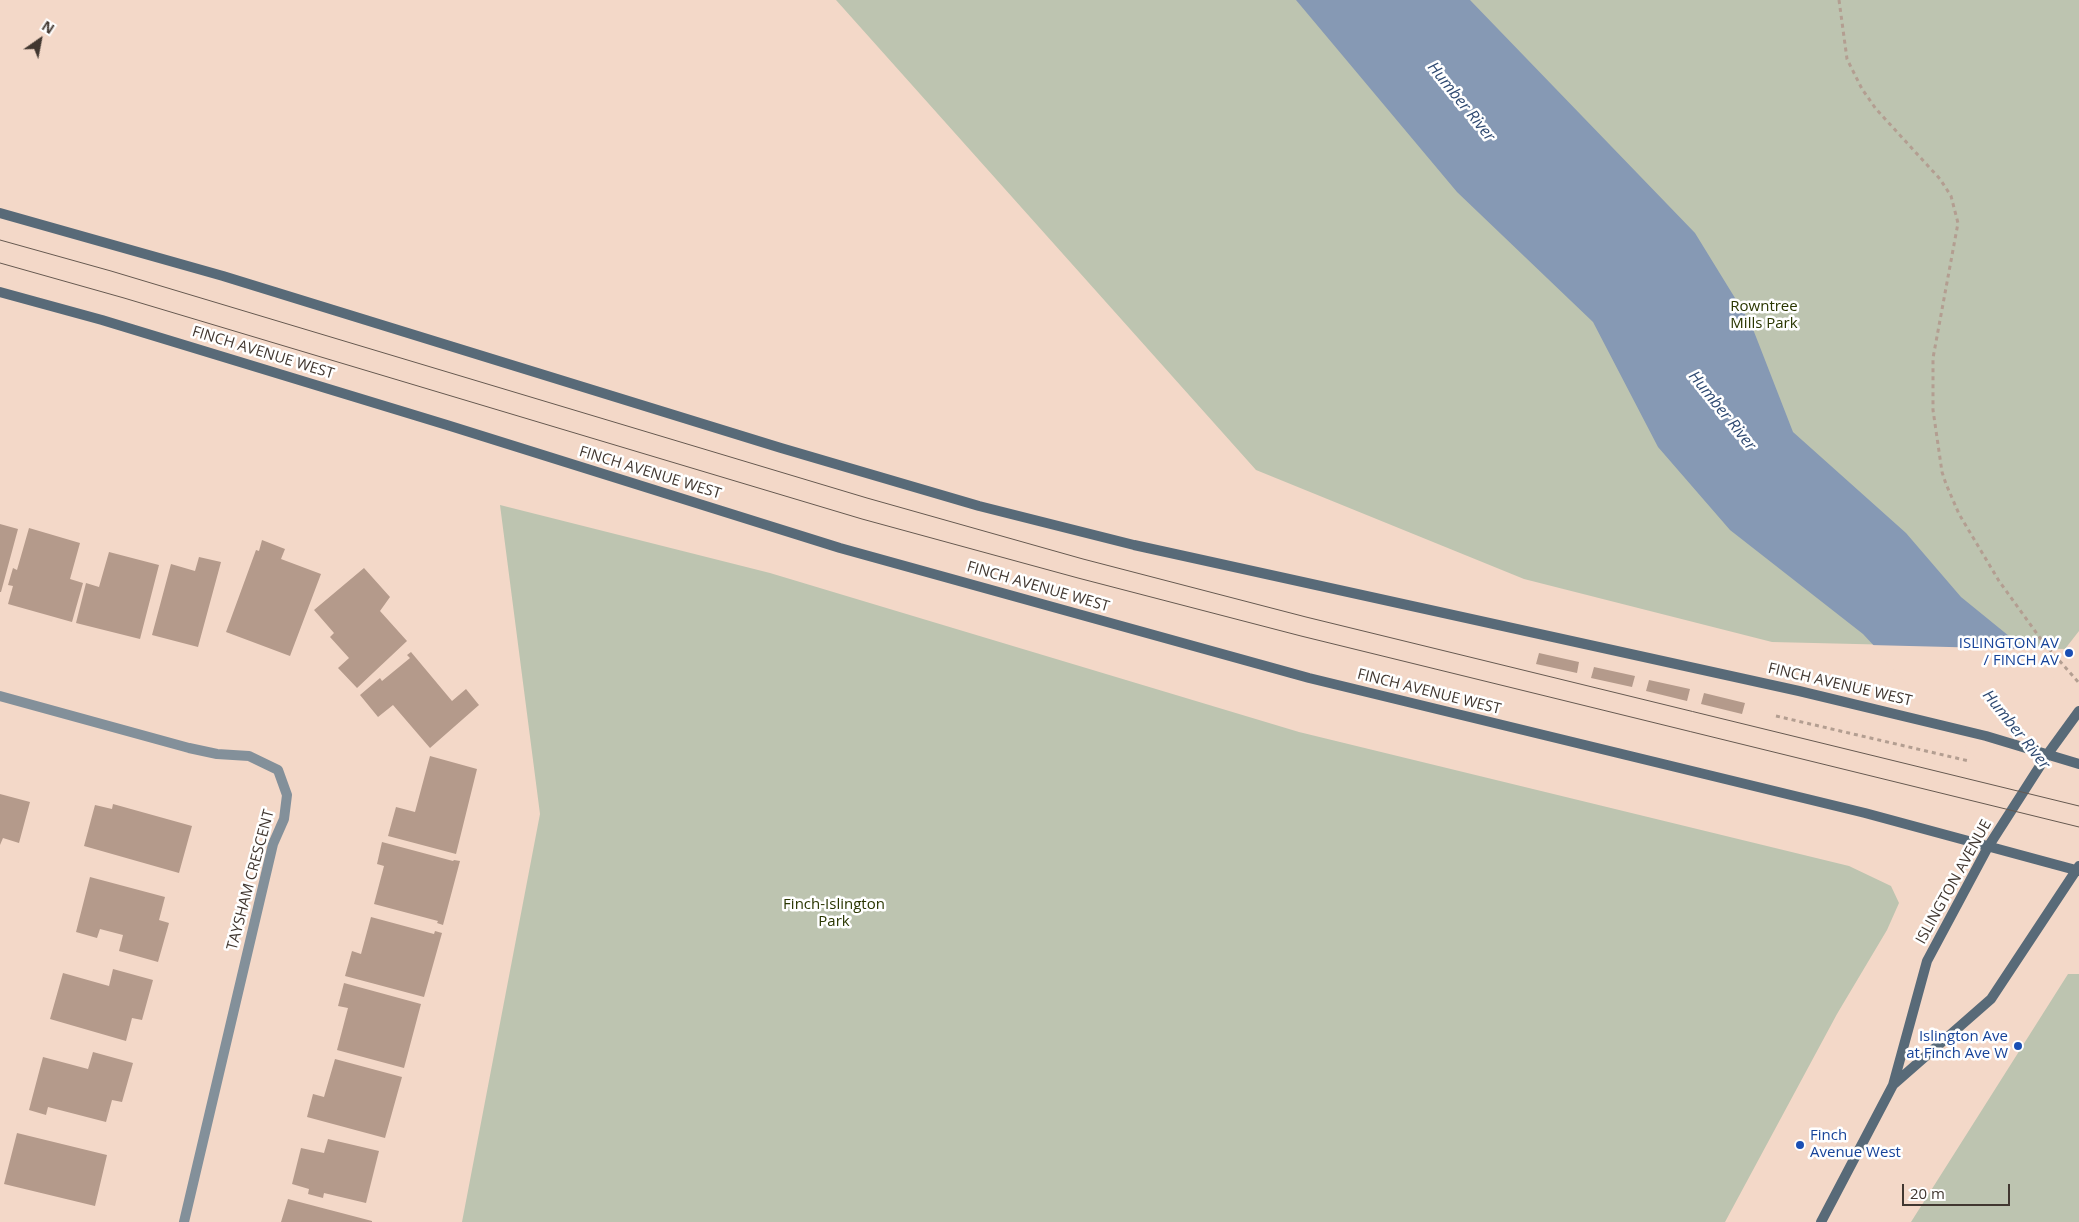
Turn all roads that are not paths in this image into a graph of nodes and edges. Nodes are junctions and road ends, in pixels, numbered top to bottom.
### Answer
1 (0, 213) edge
2 (0, 292) edge
3 (0, 696) edge
4 (2079, 711) edge
5 (2047, 755) junction
6 (2079, 764) edge
7 (1988, 847) junction
8 (2078, 869) edge
9 (1893, 1085) junction
10 (184, 1222) edge
11 (1821, 1222) edge

1 - 5 main road, FINCH AVENUE WEST
2 - 7 main road, FINCH AVENUE WEST
3 - 10 street, TAYSHAM CRESCENT
4 - 5 main road, ISLINGTON AVENUE
5 - 6 main road, FINCH AVENUE WEST
5 - 7 main road, ISLINGTON AVENUE
7 - 8 main road, FINCH AVENUE WEST
7 - 9 main road, ISLINGTON AVENUE
8 - 9 main road, ISLINGTON AVENUE
9 - 11 main road, ISLINGTON AVENUE

